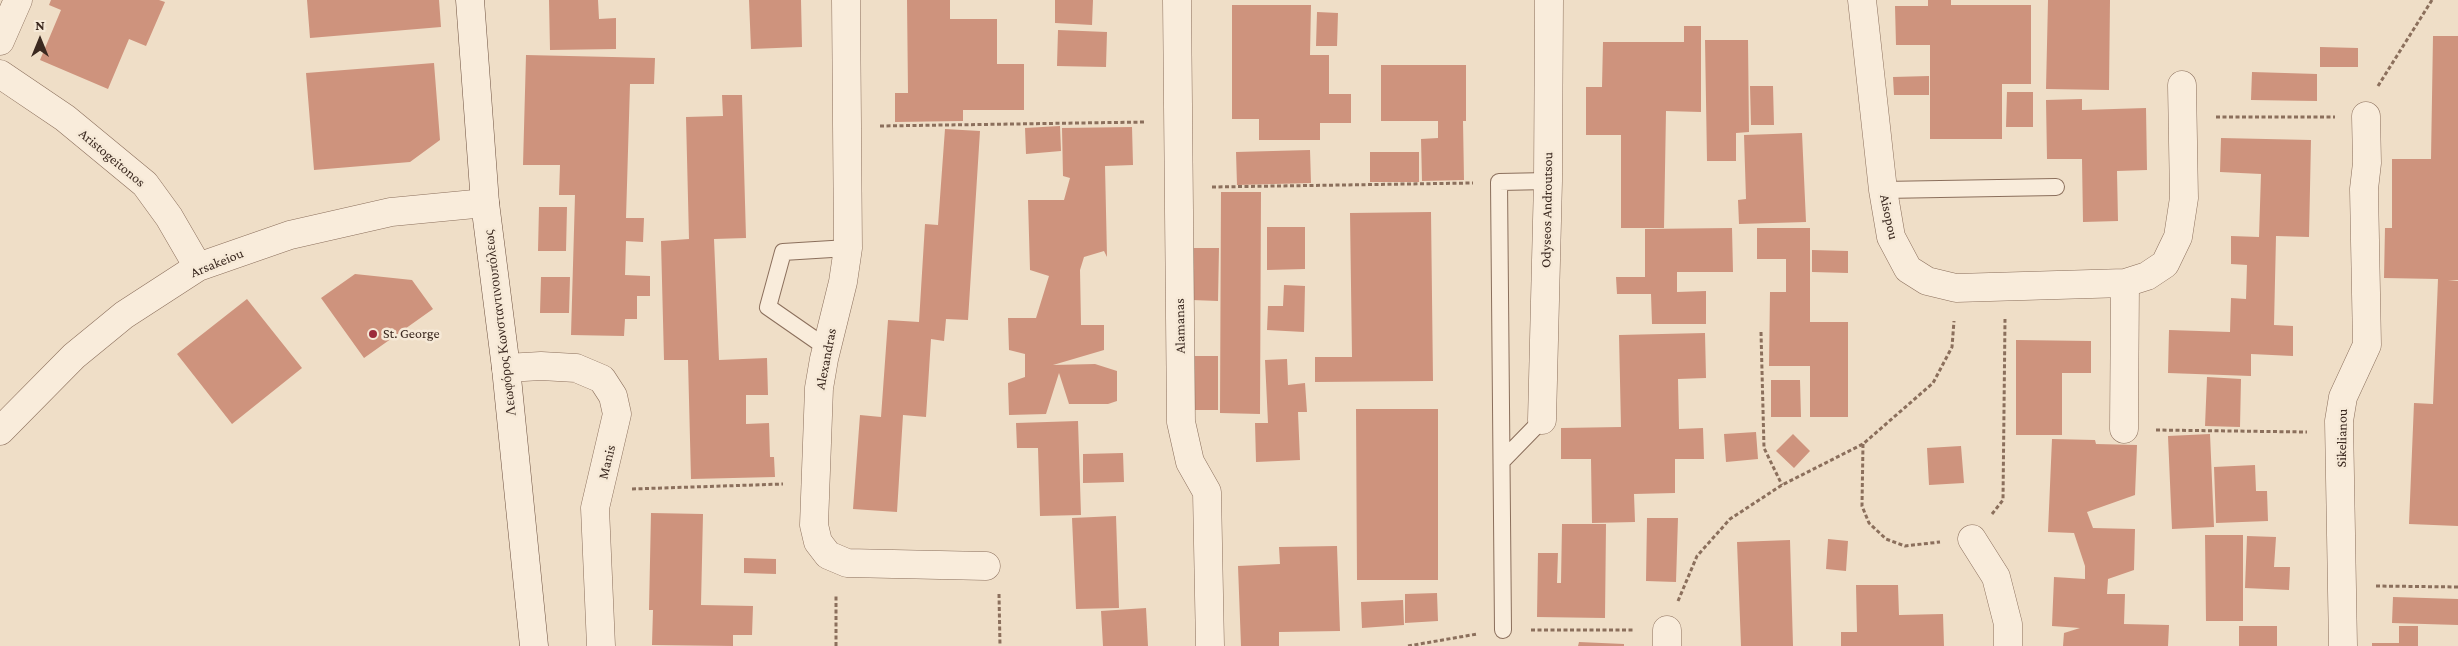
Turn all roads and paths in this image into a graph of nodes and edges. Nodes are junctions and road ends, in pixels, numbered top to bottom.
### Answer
1 (18, 0) edge
2 (470, 0) edge
3 (846, 0) edge
4 (1177, 0) edge
5 (1549, 0) edge
6 (1862, 0) edge
7 (2432, 0) edge
8 (0, 41) edge
9 (0, 74) edge
10 (2182, 85) dead end
11 (2366, 116) junction
12 (2182, 118) junction
13 (1178, 122) junction
14 (847, 126) junction
15 (1548, 181) junction
16 (1500, 182) junction
17 (2056, 187) dead end
18 (1178, 188) junction
19 (1883, 190) junction
20 (485, 203) junction
21 (848, 248) junction
22 (198, 267) junction
23 (2126, 283) junction
24 (2006, 286) junction
25 (1956, 288) junction
26 (1761, 332) dead end
27 (827, 348) junction
28 (506, 368) junction
29 (1542, 420) joint
30 (2, 425) edge
31 (2124, 429) joint
32 (2340, 432) junction
33 (1864, 444) junction
34 (1503, 460) junction
35 (816, 483) junction
36 (1782, 485) junction
37 (599, 491) junction
38 (1972, 539) junction
39 (847, 563) junction
40 (986, 566) dead end
41 (2342, 586) junction
42 (2458, 588) edge
43 (999, 591) dead end
44 (1503, 630) junction
45 (1667, 638) edge
46 (534, 646) edge
47 (601, 646) edge
48 (836, 646) edge
49 (1000, 646) edge
50 (1210, 646) edge
51 (1408, 646) edge
52 (2008, 646) edge
53 (2343, 646) edge

1 - 8 street
2 - 20 street, Λεωφόρος Κωνσταντινουπόλεως
3 - 14 street, Alexandras
4 - 13 street, Alamanas
5 - 15 street, Odyseos Androutsou
6 - 19 street, Aisopou
7 - 11 path
9 - 22 street, Aristogeitonos
10 - 12 street, Aisopou
11 - 12 path
11 - 32 street, Sikelianou
12 - 23 street, Aisopou
13 - 14 path
13 - 18 street, Alamanas
14 - 21 street, Alexandras
15 - 16 lane
15 - 29 street, Odyseos Androutsou
16 - 18 path
16 - 34 lane
17 - 19 lane
18 - 50 street, Alamanas
19 - 25 street, Aisopou
20 - 22 street, Arsakeiou
20 - 28 street, Λεωφόρος Κωνσταντινουπόλεως
21 - 27 street, Alexandras
21 - 27 lane
22 - 30 street, Arsakeiou
23 - 24 street, Aisopou
23 - 31 street
24 - 25 street, Aisopou
24 - 38 path
25 - 33 path
26 - 36 path
27 - 35 street, Alexandras
28 - 37 street, Manis
28 - 46 street, Λεωφόρος Κωνσταντινουπόλεως
29 - 34 lane
31 - 32 path
32 - 41 street, Sikelianou
33 - 36 path
33 - 38 path
34 - 44 lane
35 - 37 path
35 - 39 street, Alexandras
36 - 45 path
37 - 47 street, Manis
38 - 52 street
39 - 40 street, Alexandras
39 - 48 path
41 - 42 path
41 - 53 street, Sikelianou
43 - 49 path
44 - 45 path
44 - 51 path

